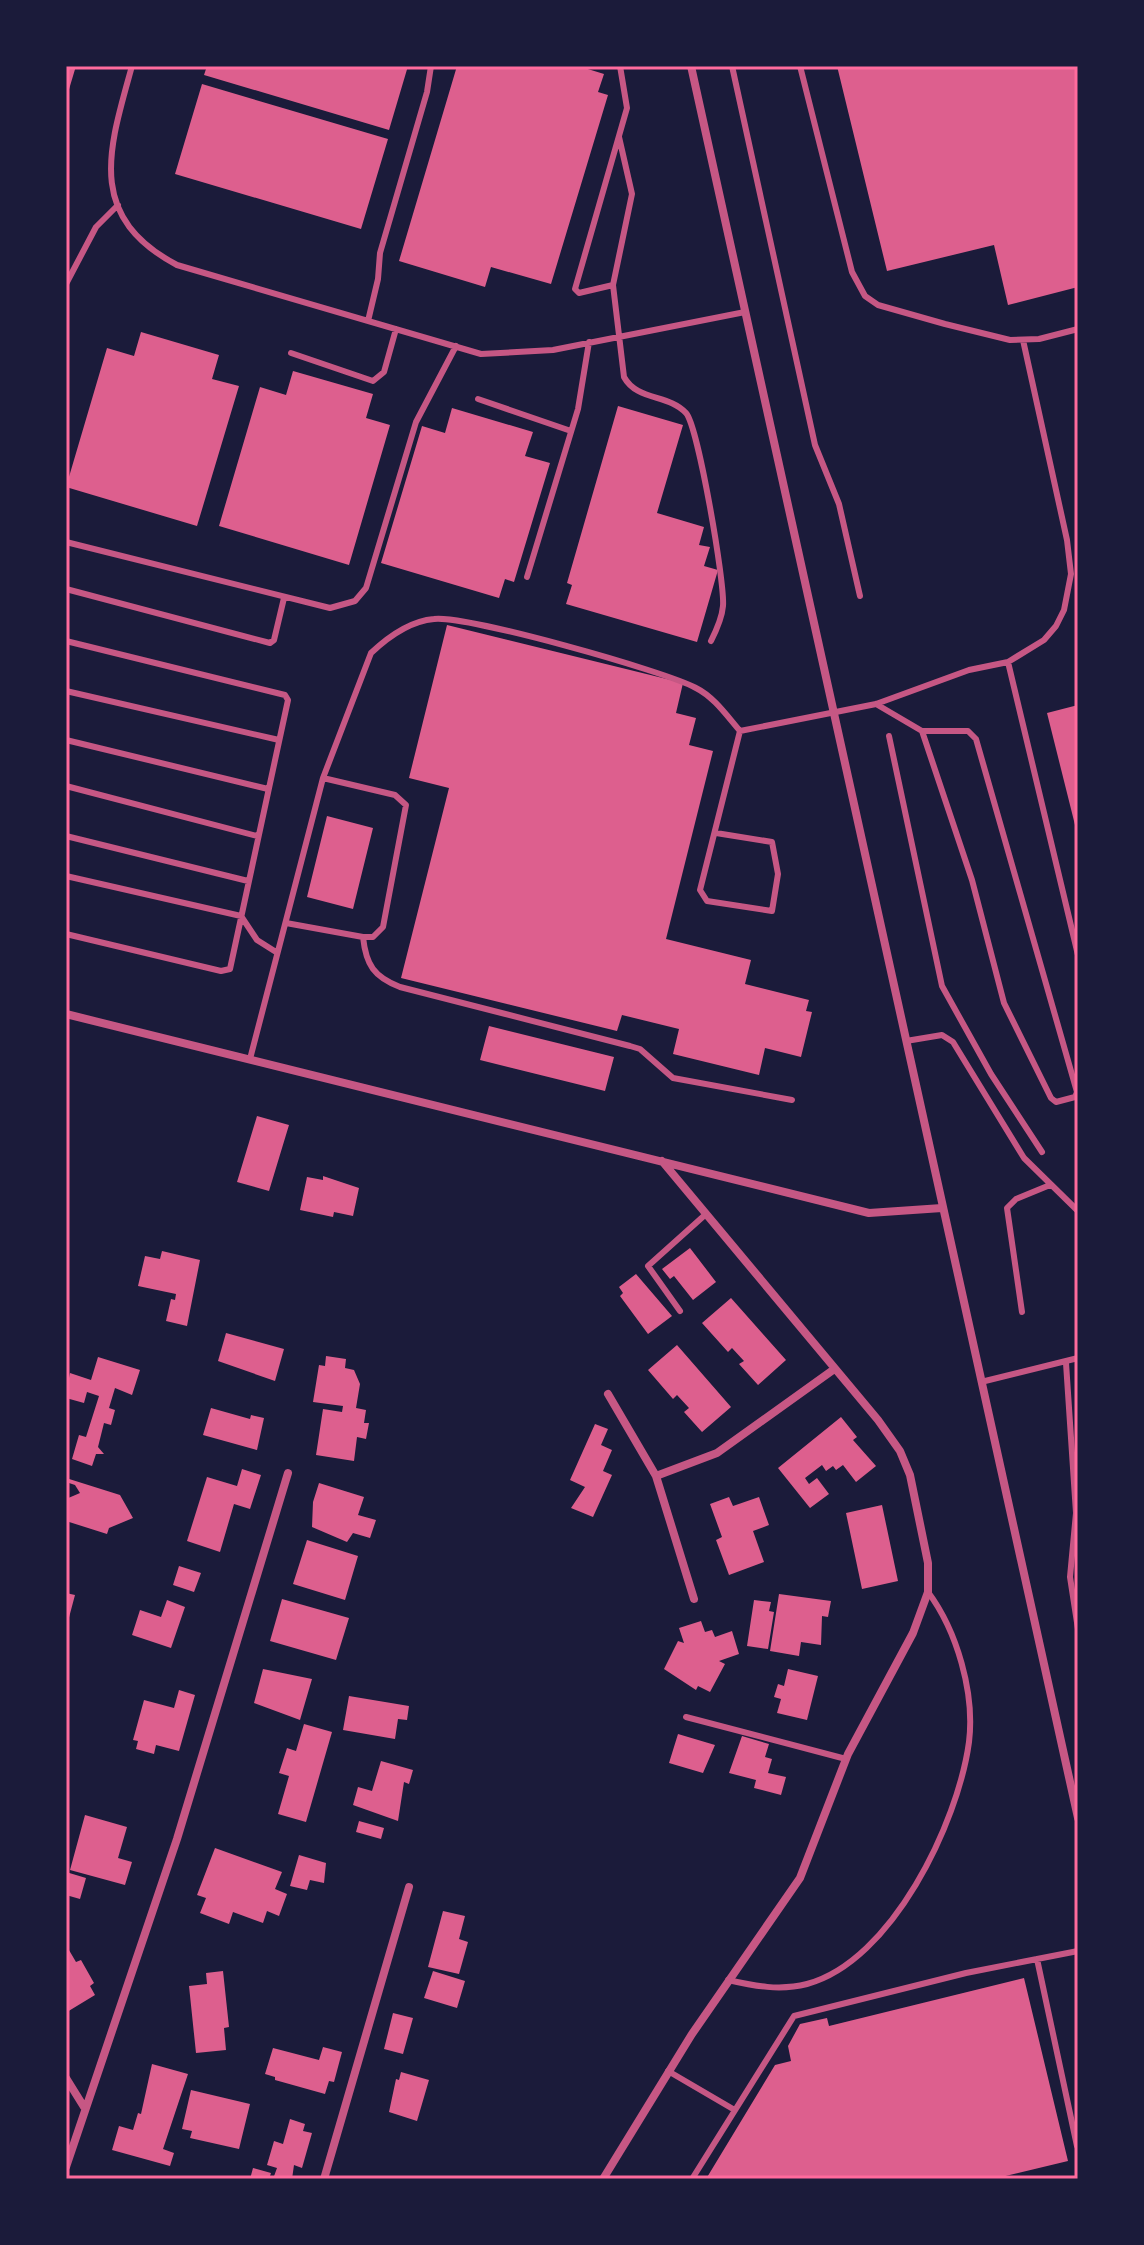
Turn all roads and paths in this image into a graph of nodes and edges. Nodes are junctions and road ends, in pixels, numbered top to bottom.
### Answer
1 (132, 66) edge
2 (431, 66) edge
3 (620, 66) edge
4 (691, 66) edge
5 (732, 66) edge
6 (800, 66) edge
7 (619, 137) junction
8 (118, 205) junction
9 (66, 284) edge
10 (613, 285) junction
11 (745, 312) junction
12 (368, 321) junction
13 (396, 329) junction
14 (1078, 329) edge
15 (617, 337) junction
16 (1023, 340) junction
17 (589, 342) junction
18 (456, 346) junction
19 (291, 353) dead end
20 (478, 399) dead end
21 (571, 431) junction
22 (66, 542) edge
23 (527, 577) dead end
24 (66, 589) edge
25 (860, 596) dead end
26 (284, 598) junction
27 (66, 641) edge
28 (711, 641) dead end
29 (1008, 662) junction
30 (66, 691) edge
31 (876, 704) junction
32 (835, 712) junction
33 (740, 731) junction
34 (922, 731) junction
35 (889, 736) dead end
36 (66, 740) edge
37 (279, 740) junction
38 (323, 778) junction
39 (66, 786) edge
40 (268, 789) junction
41 (716, 833) junction
42 (66, 836) edge
43 (257, 836) junction
44 (66, 876) edge
45 (248, 881) junction
46 (241, 916) junction
47 (286, 923) junction
48 (66, 934) edge
49 (363, 937) junction
50 (276, 952) junction
51 (1078, 955) edge
52 (66, 1014) edge
53 (906, 1041) junction
54 (250, 1059) junction
55 (792, 1100) dead end
56 (1042, 1152) dead end
57 (662, 1161) junction
58 (1050, 1185) junction
59 (942, 1208) junction
60 (1078, 1211) edge
61 (706, 1214) junction
62 (680, 1311) dead end
63 (1022, 1312) dead end
64 (1078, 1358) edge
65 (1066, 1363) junction
66 (833, 1370) junction
67 (981, 1382) junction
68 (608, 1394) dead end
69 (288, 1473) dead end
70 (656, 1476) junction
71 (928, 1592) junction
72 (694, 1599) dead end
73 (1078, 1629) edge
74 (686, 1717) dead end
75 (846, 1759) junction
76 (1075, 1791) edge
77 (1078, 1818) edge
78 (409, 1887) dead end
79 (1078, 1951) edge
80 (1037, 1959) junction
81 (728, 1980) junction
82 (668, 2071) junction
83 (66, 2078) edge
84 (84, 2107) junction
85 (733, 2109) junction
86 (1077, 2146) edge
87 (66, 2167) edge
88 (324, 2179) edge
89 (603, 2179) edge
90 (692, 2179) edge

1 - 8 lane
2 - 12 lane
3 - 7 lane
4 - 11 street
5 - 25 lane
6 - 16 lane
7 - 10 lane
7 - 10 lane
8 - 9 lane
8 - 12 lane
10 - 15 lane
11 - 15 lane
11 - 32 street
12 - 13 lane
13 - 18 lane
13 - 19 lane
14 - 16 lane
15 - 17 lane
15 - 28 lane
16 - 29 lane
17 - 18 lane
17 - 21 lane
18 - 26 lane
20 - 21 lane
21 - 23 lane
22 - 26 lane
24 - 26 lane
27 - 37 lane
29 - 31 lane
29 - 51 lane
30 - 37 lane
31 - 32 lane
31 - 34 lane
32 - 33 lane
32 - 53 street
33 - 38 lane
33 - 41 lane
34 - 34 lane
35 - 56 lane
36 - 40 lane
37 - 40 lane
38 - 47 lane
38 - 49 lane
39 - 43 lane
40 - 43 lane
41 - 41 lane
42 - 45 lane
43 - 45 lane
44 - 46 lane
45 - 46 lane
46 - 48 lane
46 - 50 lane
47 - 49 lane
47 - 50 lane
49 - 55 lane
50 - 54 lane
52 - 54 street
53 - 58 lane
53 - 59 street
54 - 57 street
57 - 59 street
57 - 61 street
58 - 60 lane
58 - 63 lane
59 - 67 street
61 - 62 lane
61 - 66 street
64 - 65 lane
65 - 67 lane
65 - 73 lane
66 - 70 street
66 - 71 street
67 - 76 street
68 - 70 street
69 - 84 street
70 - 72 street
71 - 75 street
71 - 81 lane
74 - 75 lane
75 - 81 street
76 - 77 street
78 - 88 street
79 - 80 lane
80 - 85 lane
80 - 86 lane
81 - 82 street
82 - 85 lane
82 - 89 street
83 - 84 street
84 - 87 street
85 - 90 lane

